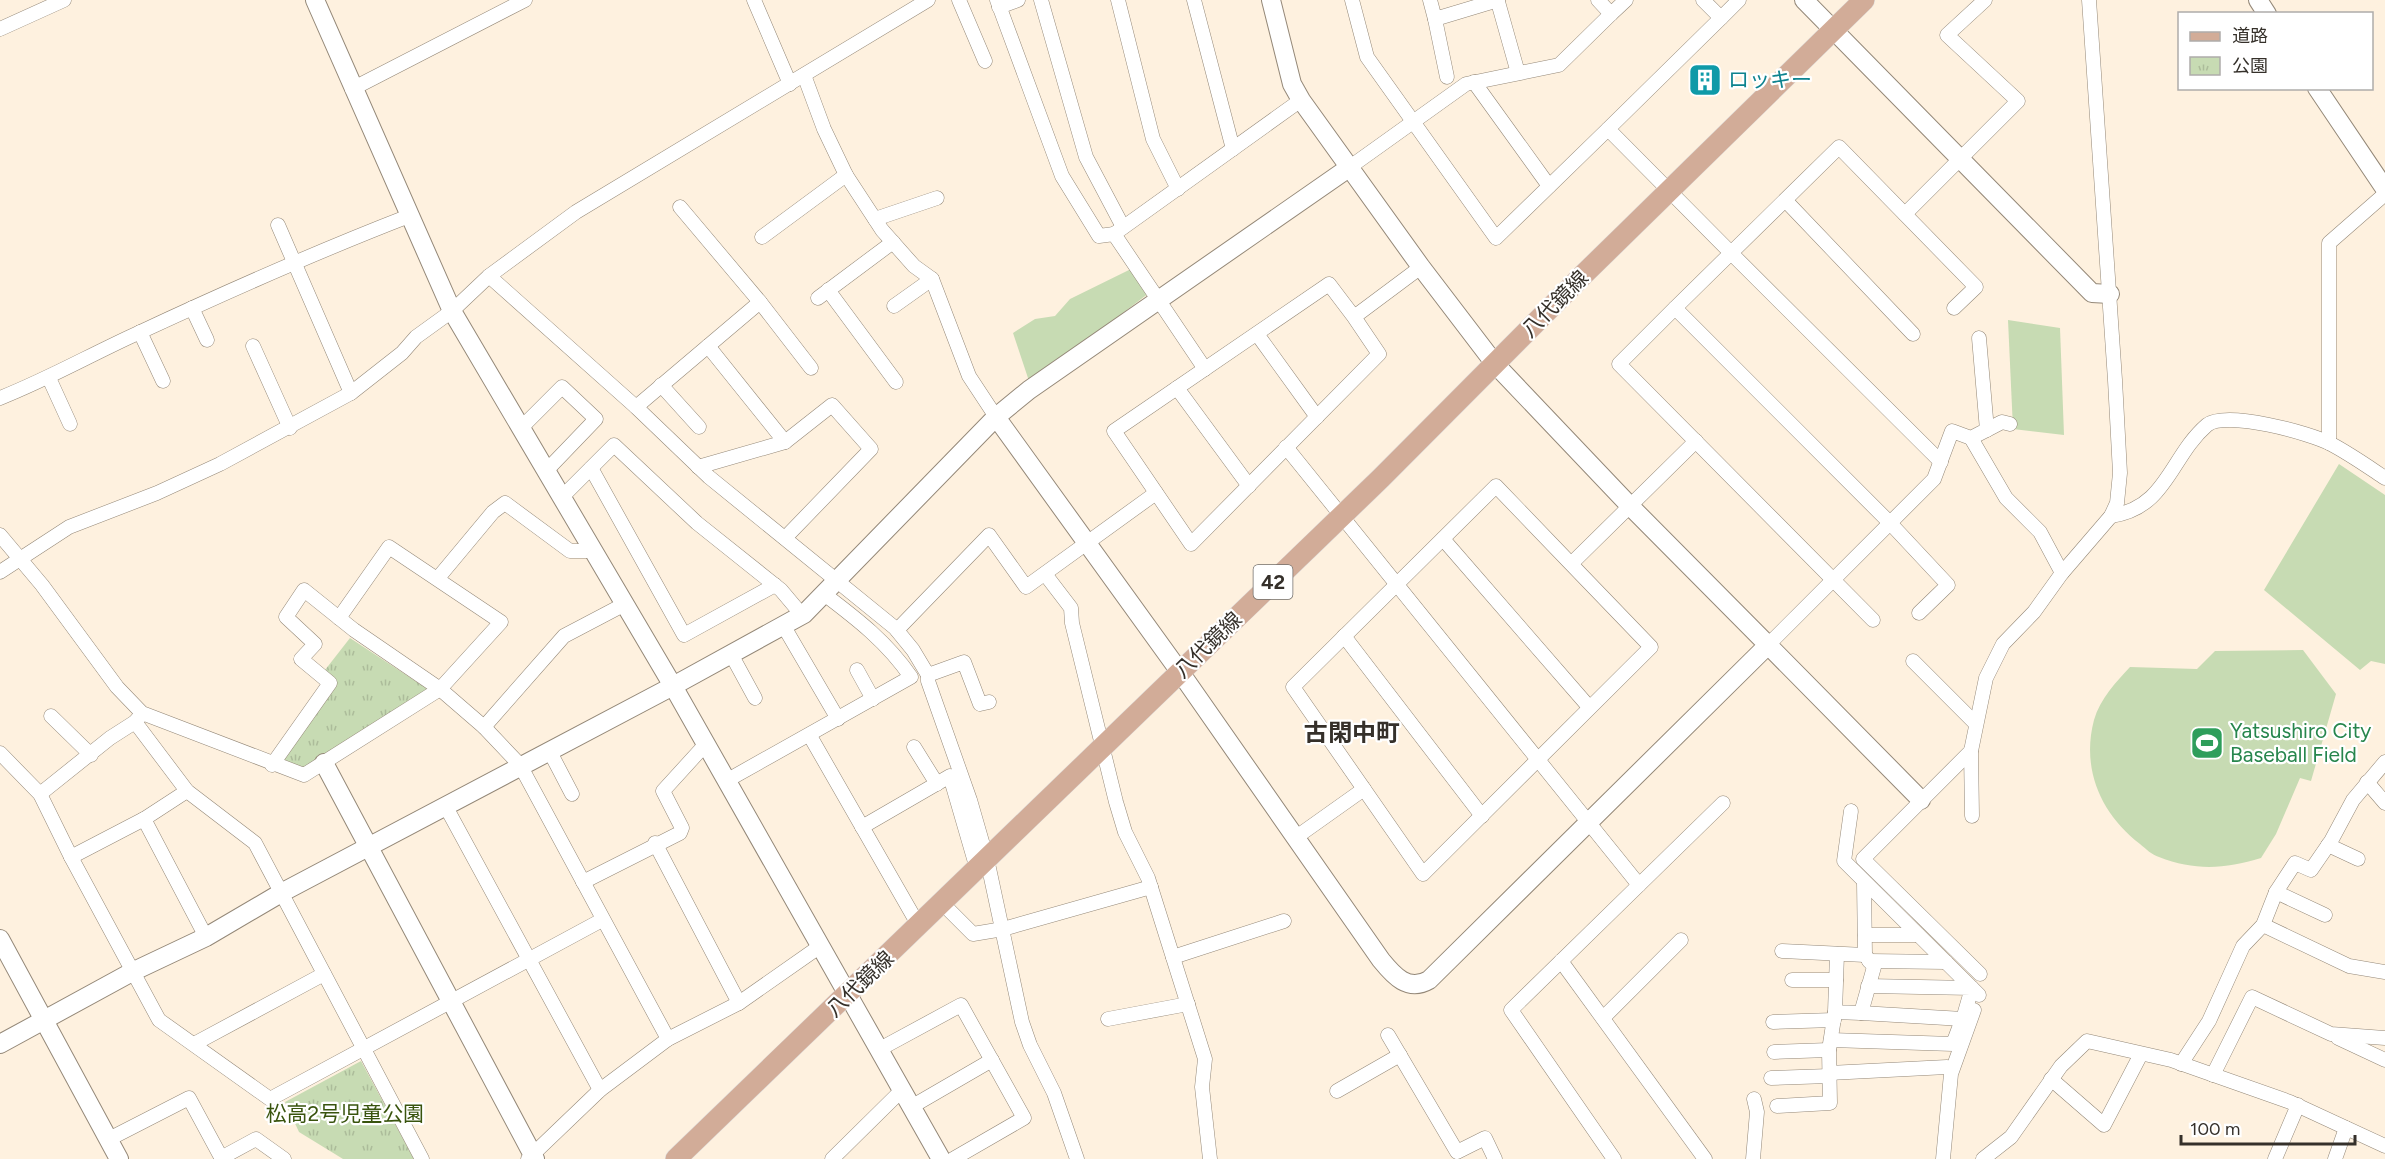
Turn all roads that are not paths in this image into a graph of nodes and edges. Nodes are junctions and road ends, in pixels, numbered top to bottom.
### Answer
1 (63, 0) edge
2 (315, 0) edge
3 (525, 0) edge
4 (754, 0) edge
5 (928, 0) edge
6 (959, 0) edge
7 (1018, 0) edge
8 (1041, 0) edge
9 (1118, 0) edge
10 (1194, 0) edge
11 (1271, 0) edge
12 (1352, 0) edge
13 (1430, 0) edge
14 (1598, 0) edge
15 (1626, 0) edge
16 (1703, 0) edge
17 (1739, 0) edge
18 (1804, 0) edge
19 (1864, 0) edge
20 (1985, 0) edge
21 (2089, 0) edge
22 (1498, 1) edge
23 (998, 3) edge
24 (1611, 14) junction
25 (1721, 18) junction
26 (1435, 19) junction
27 (0, 29) edge
28 (1834, 31) junction
29 (985, 61) dead end
30 (1518, 73) junction
31 (804, 75) junction
32 (1448, 77) dead end
33 (1474, 82) junction
34 (790, 84) junction
35 (352, 89) junction
36 (2318, 90) edge
37 (1301, 100) junction
38 (1412, 121) junction
39 (1608, 129) junction
40 (1233, 149) junction
41 (1960, 158) junction
42 (1350, 167) junction
43 (846, 175) junction
44 (1549, 186) junction
45 (1178, 189) junction
46 (2385, 189) edge
47 (1669, 190) junction
48 (2385, 194) edge
49 (937, 198) dead end
50 (1786, 201) junction
51 (680, 207) dead end
52 (1905, 214) junction
53 (409, 216) junction
54 (875, 219) junction
55 (278, 225) dead end
56 (1118, 231) junction
57 (762, 237) dead end
58 (893, 242) junction
59 (1731, 253) junction
60 (294, 261) junction
61 (1422, 267) junction
62 (489, 276) junction
63 (932, 279) junction
64 (2110, 294) junction
65 (1158, 300) junction
66 (760, 302) junction
67 (894, 306) dead end
68 (192, 308) junction
69 (1676, 308) junction
70 (1954, 308) dead end
71 (452, 311) junction
72 (1354, 317) junction
73 (140, 332) junction
74 (1257, 334) junction
75 (1913, 334) dead end
76 (1979, 338) dead end
77 (207, 340) dead end
78 (253, 346) dead end
79 (708, 346) junction
80 (1495, 364) junction
81 (811, 368) dead end
82 (1205, 369) junction
83 (49, 378) junction
84 (163, 381) dead end
85 (896, 382) dead end
86 (661, 386) junction
87 (1177, 388) junction
88 (351, 393) junction
89 (0, 398) edge
90 (636, 407) junction
91 (996, 417) junction
92 (1317, 417) junction
93 (70, 424) dead end
94 (2010, 424) dead end
95 (522, 427) junction
96 (699, 427) dead end
97 (290, 428) junction
98 (1987, 430) junction
99 (1971, 438) junction
100 (1696, 441) junction
101 (785, 442) junction
102 (2329, 443) junction
103 (1286, 447) junction
104 (1941, 462) junction
105 (698, 467) junction
106 (591, 468) junction
107 (547, 470) junction
108 (2385, 478) edge
109 (1249, 486) junction
110 (1156, 493) junction
111 (562, 497) junction
112 (1630, 507) junction
113 (2111, 516) junction
114 (1341, 517) junction
115 (1890, 523) junction
116 (0, 535) edge
117 (785, 538) junction
118 (1443, 539) junction
119 (1089, 543) junction
120 (595, 552) junction
121 (21, 558) junction
122 (1571, 564) junction
123 (0, 572) edge
124 (2062, 573) junction
125 (1045, 574) junction
126 (438, 578) junction
127 (1833, 579) junction
128 (837, 580) junction
129 (775, 585) junction
130 (1395, 585) junction
131 (824, 594) junction
132 (623, 605) junction
133 (1919, 612) dead end
134 (802, 615) junction
135 (339, 618) junction
136 (1873, 620) dead end
137 (783, 625) junction
138 (897, 630) junction
139 (1344, 636) junction
140 (1768, 645) junction
141 (731, 654) junction
142 (1913, 661) dead end
143 (857, 670) dead end
144 (1180, 672) junction
145 (928, 675) junction
146 (673, 686) junction
147 (440, 688) junction
148 (755, 698) dead end
149 (873, 699) junction
150 (989, 702) dead end
151 (1589, 707) junction
152 (51, 716) dead end
153 (138, 718) junction
154 (838, 719) junction
155 (1975, 723) junction
156 (484, 727) junction
157 (810, 736) junction
158 (704, 746) junction
159 (914, 747) dead end
160 (1104, 747) junction
161 (549, 750) junction
162 (1971, 751) junction
163 (0, 752) edge
164 (91, 755) junction
165 (1538, 760) junction
166 (2385, 762) edge
167 (324, 763) junction
168 (272, 765) junction
169 (520, 765) junction
170 (726, 781) junction
171 (2367, 782) junction
172 (937, 784) junction
173 (1364, 789) junction
174 (187, 791) junction
175 (40, 794) junction
176 (572, 794) dead end
177 (1921, 800) junction
178 (2385, 802) edge
179 (1723, 803) dead end
180 (446, 807) junction
181 (1851, 811) dead end
182 (1482, 816) junction
183 (1972, 816) dead end
184 (144, 819) junction
185 (1588, 822) junction
186 (862, 827) junction
187 (1295, 838) junction
188 (655, 843) junction
189 (2328, 845) junction
190 (371, 847) junction
191 (71, 857) junction
192 (2358, 859) dead end
193 (982, 864) junction
194 (583, 882) junction
195 (1864, 882) junction
196 (1639, 885) junction
197 (1151, 887) junction
198 (2276, 892) junction
199 (281, 893) junction
200 (942, 903) junction
201 (2325, 915) dead end
202 (602, 920) junction
203 (1284, 921) dead end
204 (2263, 925) junction
205 (919, 926) junction
206 (1003, 929) junction
207 (1865, 935) junction
208 (1918, 935) junction
209 (206, 937) junction
210 (0, 939) edge
211 (1681, 940) dead end
212 (819, 947) junction
213 (1782, 951) dead end
214 (1837, 954) junction
215 (1173, 957) junction
216 (1867, 958) junction
217 (1984, 959) dead end
218 (530, 960) junction
219 (1561, 961) junction
220 (1946, 963) junction
221 (132, 972) junction
222 (2385, 972) edge
223 (324, 974) junction
224 (1980, 974) junction
225 (1792, 980) dead end
226 (1836, 980) junction
227 (1868, 986) junction
228 (1976, 991) junction
229 (847, 996) junction
230 (451, 1001) junction
231 (739, 1003) junction
232 (1188, 1004) junction
233 (1861, 1013) junction
234 (1834, 1016) junction
235 (1603, 1018) junction
236 (1108, 1019) dead end
237 (1964, 1019) junction
238 (43, 1021) junction
239 (1773, 1022) dead end
240 (2331, 1034) junction
241 (1388, 1035) dead end
242 (2385, 1038) edge
243 (668, 1039) junction
244 (0, 1044) edge
245 (194, 1044) junction
246 (1953, 1044) junction
247 (1830, 1045) junction
248 (364, 1048) junction
249 (878, 1050) junction
250 (1774, 1052) dead end
251 (2141, 1054) junction
252 (1400, 1055) junction
253 (992, 1060) junction
254 (2385, 1060) edge
255 (2181, 1064) junction
256 (1950, 1067) junction
257 (1830, 1074) junction
258 (2213, 1075) junction
259 (1770, 1078) dead end
260 (2051, 1079) junction
261 (600, 1090) junction
262 (1337, 1091) dead end
263 (906, 1099) junction
264 (1754, 1099) dead end
265 (2298, 1105) junction
266 (1777, 1106) dead end
267 (2346, 1128) junction
268 (109, 1139) junction
269 (2385, 1146) edge
270 (847, 1153) edge
271 (221, 1158) edge
272 (532, 1158) edge
273 (119, 1159) edge
274 (284, 1159) edge
275 (423, 1159) edge
276 (676, 1159) edge
277 (832, 1159) edge
278 (940, 1159) edge
279 (953, 1159) edge
280 (1077, 1159) edge
281 (1210, 1159) edge
282 (1495, 1159) edge
283 (1614, 1159) edge
284 (1705, 1159) edge
285 (1753, 1159) edge
286 (1943, 1159) edge
287 (1983, 1159) edge
288 (2275, 1159) edge
289 (2335, 1159) edge

1 - 27 street
2 - 35 street
3 - 35 street
4 - 34 street
5 - 31 street
6 - 29 street
7 - 23 street
8 - 56 street
9 - 45 street
10 - 40 street
11 - 37 street
12 - 38 street
13 - 26 street
14 - 24 street
15 - 24 street
16 - 25 street
17 - 25 street
18 - 28 street
19 - 28 main road, 八代鏡線 / 42
20 - 41 street
21 - 64 street
22 - 26 street
22 - 30 street
23 - 56 street
24 - 30 street
25 - 39 street
26 - 32 street
28 - 41 street
28 - 47 main road, 八代鏡線 / 42
30 - 33 street
31 - 34 street
31 - 43 street
33 - 38 street
33 - 44 street
34 - 62 street
35 - 53 street
36 - 46 street
37 - 40 street
37 - 42 street
38 - 42 street
38 - 44 street
39 - 44 street
39 - 47 street
40 - 45 street
41 - 52 street
41 - 64 street
42 - 61 street
42 - 65 street
43 - 54 street
43 - 57 street
45 - 56 street
47 - 59 street
47 - 80 main road, 八代鏡線 / 42
48 - 102 street
49 - 54 street
50 - 52 street
50 - 59 street
50 - 75 street
51 - 66 street
52 - 70 street
53 - 60 street
53 - 71 street
54 - 58 street
55 - 60 street
56 - 65 street
58 - 63 street
58 - 85 street
59 - 69 street
59 - 104 street
60 - 68 street
60 - 88 street
61 - 72 street
61 - 80 street
62 - 71 street
62 - 90 street
63 - 67 street
63 - 91 street
64 - 113 street
65 - 82 street
65 - 91 street
66 - 79 street
66 - 81 street
68 - 73 street
68 - 77 street
69 - 100 street
69 - 115 street
71 - 88 street
71 - 95 street
72 - 74 street
72 - 92 street
73 - 83 street
73 - 84 street
74 - 82 street
74 - 92 street
76 - 98 street
78 - 97 street
79 - 86 street
79 - 101 street
80 - 112 street
80 - 114 main road, 八代鏡線 / 42
82 - 87 street
83 - 89 street
83 - 93 street
86 - 90 street
86 - 96 street
87 - 109 street
87 - 110 street
88 - 97 street
90 - 105 street
91 - 119 street
91 - 128 street
92 - 103 street
94 - 98 street
95 - 107 street
95 - 107 street
97 - 121 street
98 - 99 street
99 - 104 street
99 - 124 street
100 - 112 street
100 - 127 street
101 - 105 street
101 - 117 street
102 - 108 street
102 - 113 street
103 - 109 street
103 - 114 street
104 - 115 street
105 - 117 street
106 - 111 street
106 - 129 street
106 - 129 street
107 - 111 street
109 - 110 street
110 - 119 street
111 - 120 street
112 - 122 street
112 - 140 street
113 - 124 street
114 - 130 street
114 - 144 main road, 八代鏡線 / 42
115 - 127 street
115 - 133 street
116 - 121 street
117 - 128 street
118 - 122 street
118 - 130 street
118 - 151 street
119 - 125 street
119 - 144 street
120 - 126 street
120 - 132 street
121 - 123 street
121 - 153 street
122 - 151 street
124 - 155 street
125 - 138 street
125 - 160 street
126 - 135 street
126 - 147 street
127 - 136 street
127 - 140 street
128 - 131 street
128 - 138 street
129 - 134 street
130 - 139 street
130 - 165 street
131 - 134 street
131 - 149 street
132 - 146 street
132 - 156 street
134 - 137 street
135 - 147 street
135 - 168 street
137 - 141 street
137 - 154 street
138 - 145 street
139 - 173 street
139 - 182 street
140 - 177 street
140 - 185 street
141 - 146 street
141 - 148 street
142 - 155 street
143 - 149 street
144 - 160 main road, 八代鏡線 / 42
144 - 187 street
145 - 150 street
145 - 193 street
146 - 158 street
146 - 161 street
147 - 156 street
147 - 167 street
149 - 154 street
151 - 165 street
152 - 164 street
153 - 164 street
153 - 168 street
153 - 174 street
154 - 157 street
155 - 162 street
156 - 169 street
157 - 170 street
157 - 186 street
158 - 170 street
158 - 188 street
159 - 172 street
160 - 193 main road, 八代鏡線 / 42
160 - 197 street
161 - 169 street
161 - 176 street
162 - 177 street
162 - 183 street
163 - 175 street
164 - 175 street
165 - 182 street
165 - 185 street
166 - 171 street
167 - 168 street
167 - 190 street
169 - 180 street
169 - 194 street
170 - 212 street
171 - 178 street
171 - 189 street
172 - 186 street
172 - 193 street
173 - 182 street
173 - 187 street
174 - 184 street
174 - 199 street
175 - 191 street
177 - 224 street
179 - 196 street
180 - 190 street
180 - 218 street
181 - 195 street
184 - 191 street
184 - 209 street
185 - 187 street
185 - 196 street
186 - 205 street
188 - 194 street
188 - 231 street
189 - 192 street
189 - 198 street
190 - 199 street
190 - 230 street
191 - 221 street
193 - 200 main road, 八代鏡線 / 42
193 - 206 street
194 - 202 street
195 - 207 street
195 - 208 street
196 - 219 street
197 - 206 street
197 - 215 street
198 - 201 street
198 - 204 street
199 - 209 street
199 - 223 street
200 - 205 main road, 八代鏡線 / 42
200 - 206 street
202 - 218 street
202 - 243 street
203 - 215 street
204 - 222 street
204 - 255 street
205 - 229 main road, 八代鏡線 / 42
206 - 280 street
207 - 208 street
207 - 216 street
208 - 220 street
209 - 221 street
210 - 238 street
211 - 235 street
212 - 229 street
212 - 231 street
213 - 214 street
214 - 216 street
214 - 226 street
215 - 232 street
216 - 220 street
216 - 227 street
217 - 224 street
218 - 230 street
218 - 261 street
219 - 235 street
219 - 283 street
220 - 228 street
221 - 238 street
221 - 245 street
223 - 245 street
223 - 248 street
224 - 228 street
225 - 226 street
226 - 234 street
227 - 228 street
227 - 233 street
228 - 237 street
228 - 256 street
229 - 249 street
229 - 276 main road, 八代鏡線 / 42
230 - 248 street
230 - 272 street
231 - 243 street
232 - 236 street
232 - 281 street
233 - 234 street
233 - 237 street
234 - 239 street
234 - 247 street
235 - 284 street
237 - 246 street
238 - 244 street
238 - 268 street
240 - 242 street
240 - 254 street
240 - 258 street
241 - 252 street
243 - 261 street
245 - 248 street
246 - 247 street
246 - 256 street
247 - 250 street
247 - 257 street
248 - 275 street
249 - 253 street
249 - 263 street
251 - 255 street
251 - 260 street
251 - 260 street
252 - 262 street
252 - 282 street
253 - 263 street
253 - 279 street
255 - 258 street
256 - 257 street
256 - 286 street
257 - 259 street
257 - 266 street
258 - 265 street
260 - 287 street
261 - 272 street
263 - 270 street
263 - 278 street
264 - 285 street
265 - 267 street
265 - 288 street
267 - 269 street
267 - 289 street
268 - 271 street
268 - 273 street
270 - 277 street
271 - 274 street

